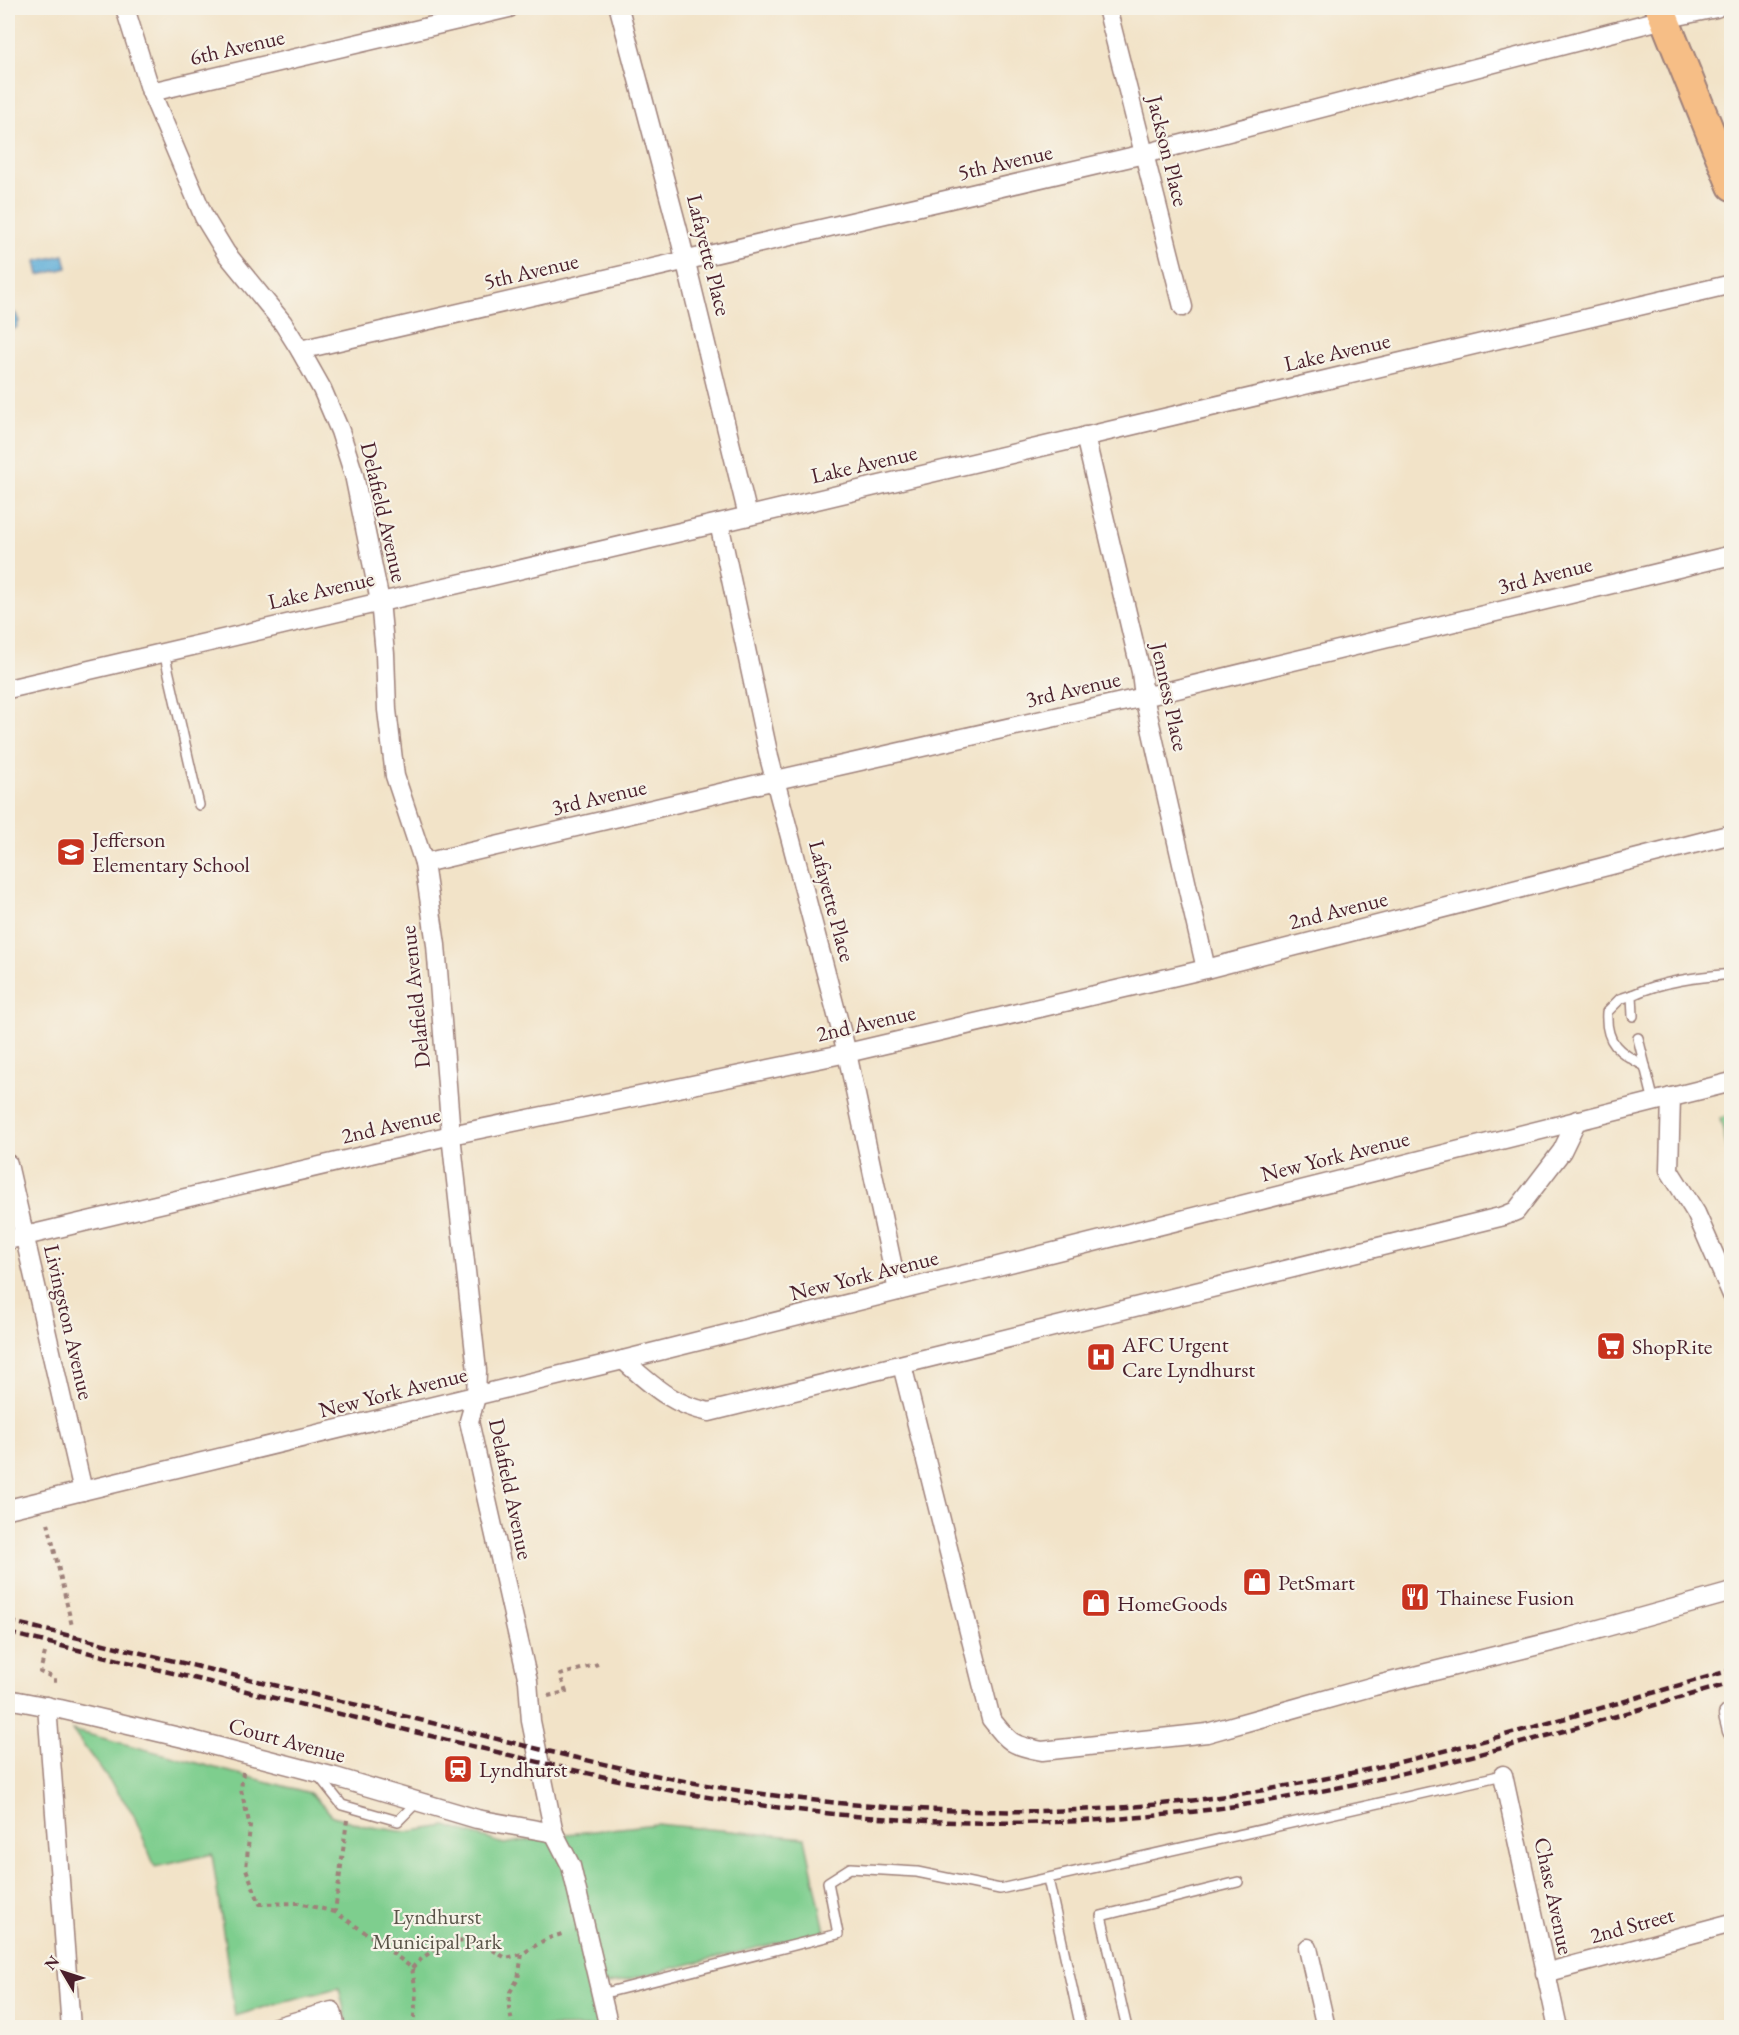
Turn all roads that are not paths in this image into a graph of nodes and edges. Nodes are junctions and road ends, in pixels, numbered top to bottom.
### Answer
1 (125, 8) edge
2 (509, 8) edge
3 (619, 8) edge
4 (1107, 8) edge
5 (1716, 8) edge
6 (1662, 13) edge
7 (151, 92) junction
8 (1144, 154) junction
9 (1731, 186) edge
10 (685, 260) junction
11 (1731, 284) edge
12 (1183, 307) dead end
13 (300, 350) junction
14 (1085, 436) junction
15 (748, 516) junction
16 (719, 524) junction
17 (1731, 555) edge
18 (380, 601) junction
19 (164, 652) junction
20 (8, 689) edge
21 (1144, 697) junction
22 (776, 780) junction
23 (199, 805) dead end
24 (1731, 834) edge
25 (424, 863) junction
26 (1206, 969) junction
27 (1731, 974) edge
28 (1632, 995) junction
29 (1632, 1016) dead end
30 (1638, 1038) dead end
31 (847, 1053) junction
32 (1645, 1066) junction
33 (1731, 1082) edge
34 (1662, 1100) junction
35 (1577, 1120) junction
36 (452, 1135) junction
37 (8, 1164) edge
38 (16, 1238) edge
39 (898, 1291) junction
40 (1731, 1295) edge
41 (624, 1360) junction
42 (902, 1365) junction
43 (476, 1397) junction
44 (83, 1491) junction
45 (8, 1509) edge
46 (1731, 1592) edge
47 (8, 1699) edge
48 (46, 1706) junction
49 (316, 1772) junction
50 (1503, 1775) joint
51 (417, 1802) junction
52 (554, 1833) junction
53 (1048, 1879) junction
54 (1238, 1882) dead end
55 (1731, 1923) edge
56 (1308, 1948) dead end
57 (1545, 1973) junction
58 (601, 1994) junction
59 (334, 2020) edge
60 (72, 2028) edge
61 (273, 2028) edge
62 (609, 2028) edge
63 (1081, 2028) edge
64 (1127, 2028) edge
65 (1326, 2028) edge
66 (1558, 2028) edge

1 - 7 street, Delafield Avenue
2 - 7 street, 6th Avenue
3 - 10 street, Lafayette Place
4 - 8 street, Jackson Place
5 - 6 street, 5th Avenue
6 - 8 street, 5th Avenue
6 - 9 main road
7 - 13 street, Delafield Avenue
8 - 10 street, 5th Avenue
8 - 12 street, Jackson Place
10 - 13 street, 5th Avenue
10 - 15 street, Lafayette Place
11 - 14 street, Lake Avenue
13 - 18 street, Delafield Avenue
14 - 15 street, Lake Avenue
14 - 21 street, Jenness Place
15 - 16 street, Lake Avenue
16 - 18 street, Lake Avenue
16 - 22 street, Lafayette Place
17 - 21 street, 3rd Avenue
18 - 19 street, Lake Avenue
18 - 25 street, Delafield Avenue
19 - 20 street, Lake Avenue
19 - 23 lane
21 - 22 street, 3rd Avenue
21 - 26 street, Jenness Place
22 - 25 street, 3rd Avenue
22 - 31 street, Lafayette Place
24 - 26 street, 2nd Avenue
25 - 36 street, Delafield Avenue
26 - 31 street, 2nd Avenue
27 - 28 lane
28 - 29 lane
28 - 32 lane
30 - 32 lane
31 - 36 street, 2nd Avenue
31 - 39 street, Lafayette Place
32 - 34 lane
33 - 34 street, New York Avenue
34 - 35 street, New York Avenue
34 - 40 street
35 - 39 street, New York Avenue
35 - 42 street
36 - 38 street, 2nd Avenue
36 - 43 street, Delafield Avenue
37 - 38 street, Livingston Avenue
38 - 44 street, Livingston Avenue
39 - 41 street, New York Avenue
41 - 42 street
41 - 43 street, New York Avenue
42 - 46 street
43 - 44 street, New York Avenue
43 - 52 street, Delafield Avenue
44 - 45 street, New York Avenue
47 - 48 street, Court Avenue
48 - 49 street, Court Avenue
48 - 60 street
49 - 51 street, Court Avenue
49 - 51 lane
50 - 53 lane
50 - 57 street, Chase Avenue
51 - 52 street, Court Avenue
52 - 58 street, Delafield Avenue
53 - 58 lane
53 - 63 lane
54 - 64 lane
55 - 57 street, 2nd Street
56 - 65 street
57 - 66 street, Chase Avenue
58 - 62 street, Delafield Avenue
59 - 61 street

